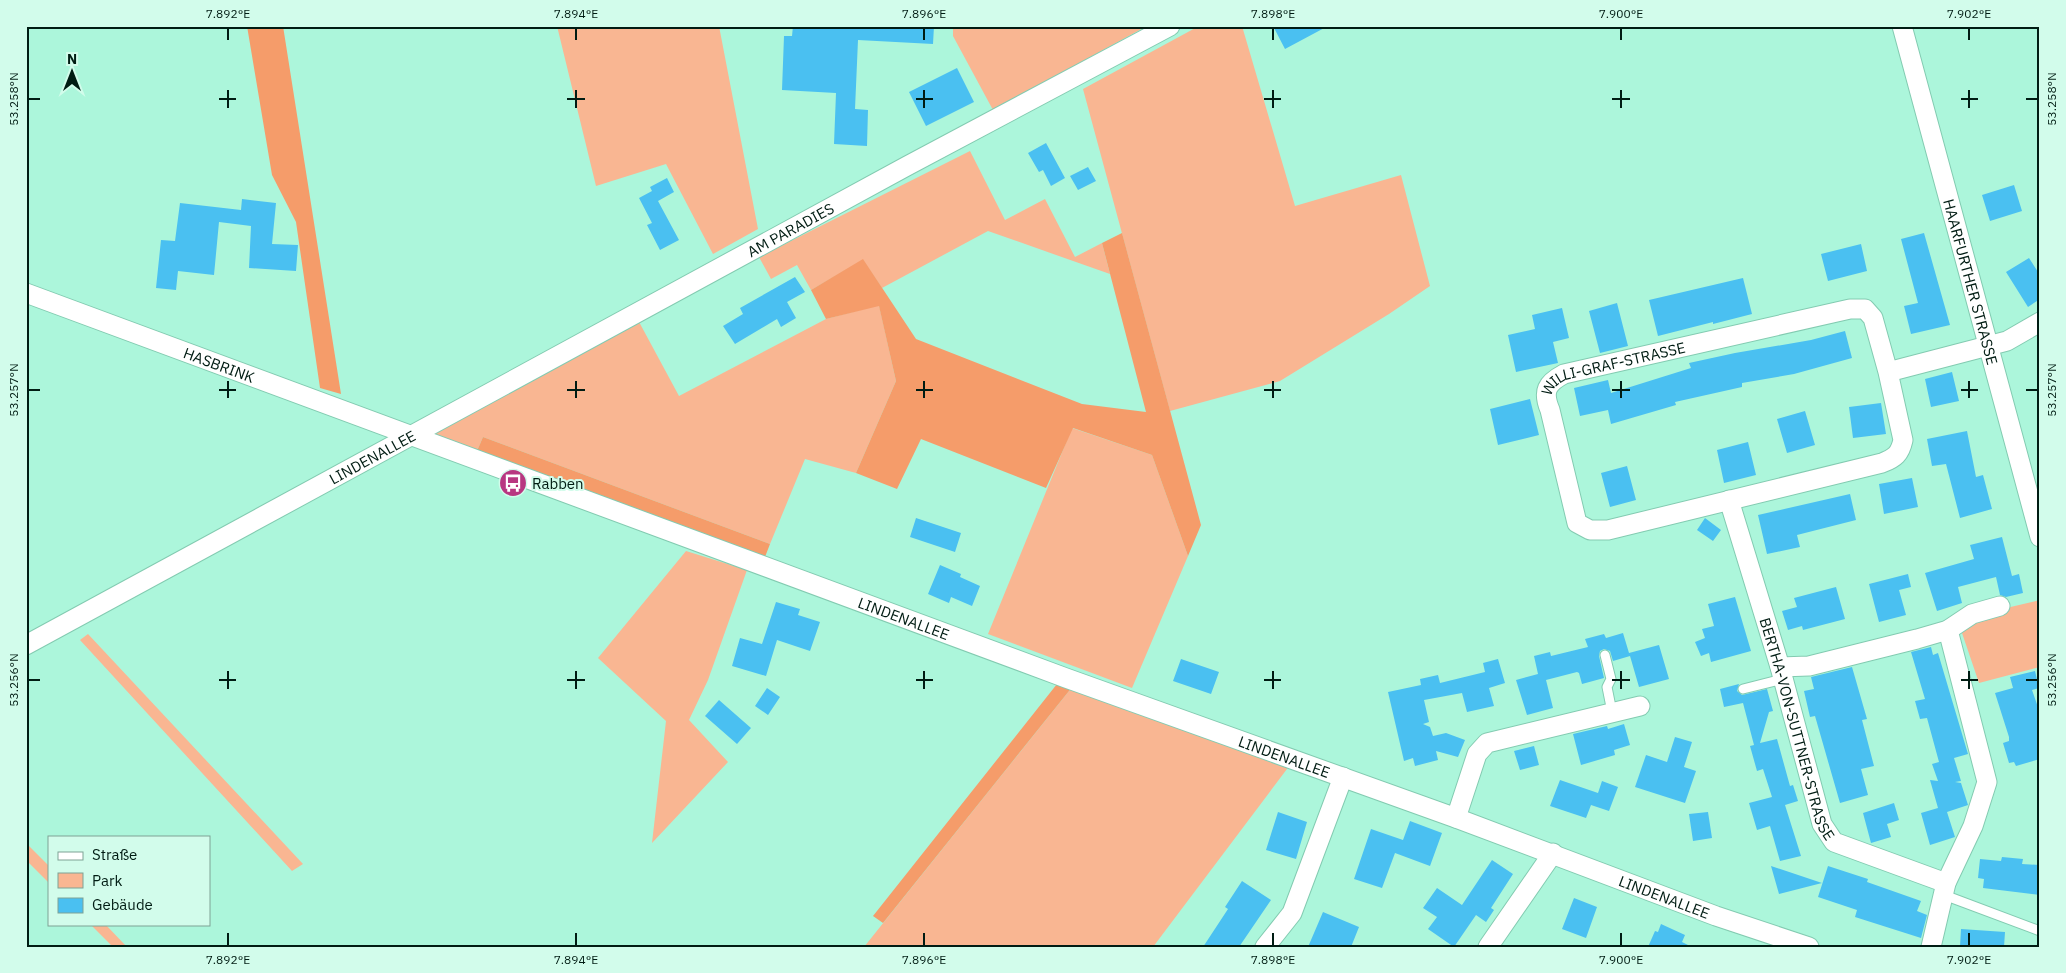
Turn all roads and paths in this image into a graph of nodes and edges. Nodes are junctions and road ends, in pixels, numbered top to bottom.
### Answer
1 (1170, 26) edge
2 (1902, 26) edge
3 (26, 293) edge
4 (2040, 322) edge
5 (1988, 345) junction
6 (1888, 372) junction
7 (412, 435) junction
8 (1729, 500) junction
9 (2040, 537) edge
10 (2000, 606) dead end
11 (1948, 630) junction
12 (26, 645) edge
13 (1605, 655) dead end
14 (1781, 673) junction
15 (1743, 689) dead end
16 (1640, 706) dead end
17 (1612, 712) junction
18 (1343, 777) junction
19 (1456, 818) junction
20 (1553, 853) junction
21 (1945, 889) junction
22 (2040, 931) edge
23 (1266, 947) edge
24 (1488, 947) edge
25 (1809, 947) edge
26 (1931, 947) edge

1 - 7 street, AM PARADIES
2 - 5 street, HAARFURTHER STRASSE
3 - 7 street, HASBRINK
4 - 5 street
5 - 6 street
5 - 9 street, HAARFURTHER STRASSE
6 - 8 street, WILLI-GRAF-STRASSE
6 - 8 street, WILLI-GRAF-STRASSE
7 - 12 street, LINDENALLEE
7 - 18 street, LINDENALLEE
8 - 14 street, BERTHA-VON-SUTTNER-STRASSE
10 - 11 street
11 - 14 street
11 - 21 street
13 - 17 lane
14 - 15 lane
14 - 21 street, BERTHA-VON-SUTTNER-STRASSE
16 - 17 street
17 - 19 street
18 - 19 street, LINDENALLEE
18 - 23 street
19 - 20 street, LINDENALLEE
20 - 24 street
20 - 25 street, LINDENALLEE
21 - 22 lane
21 - 26 street

